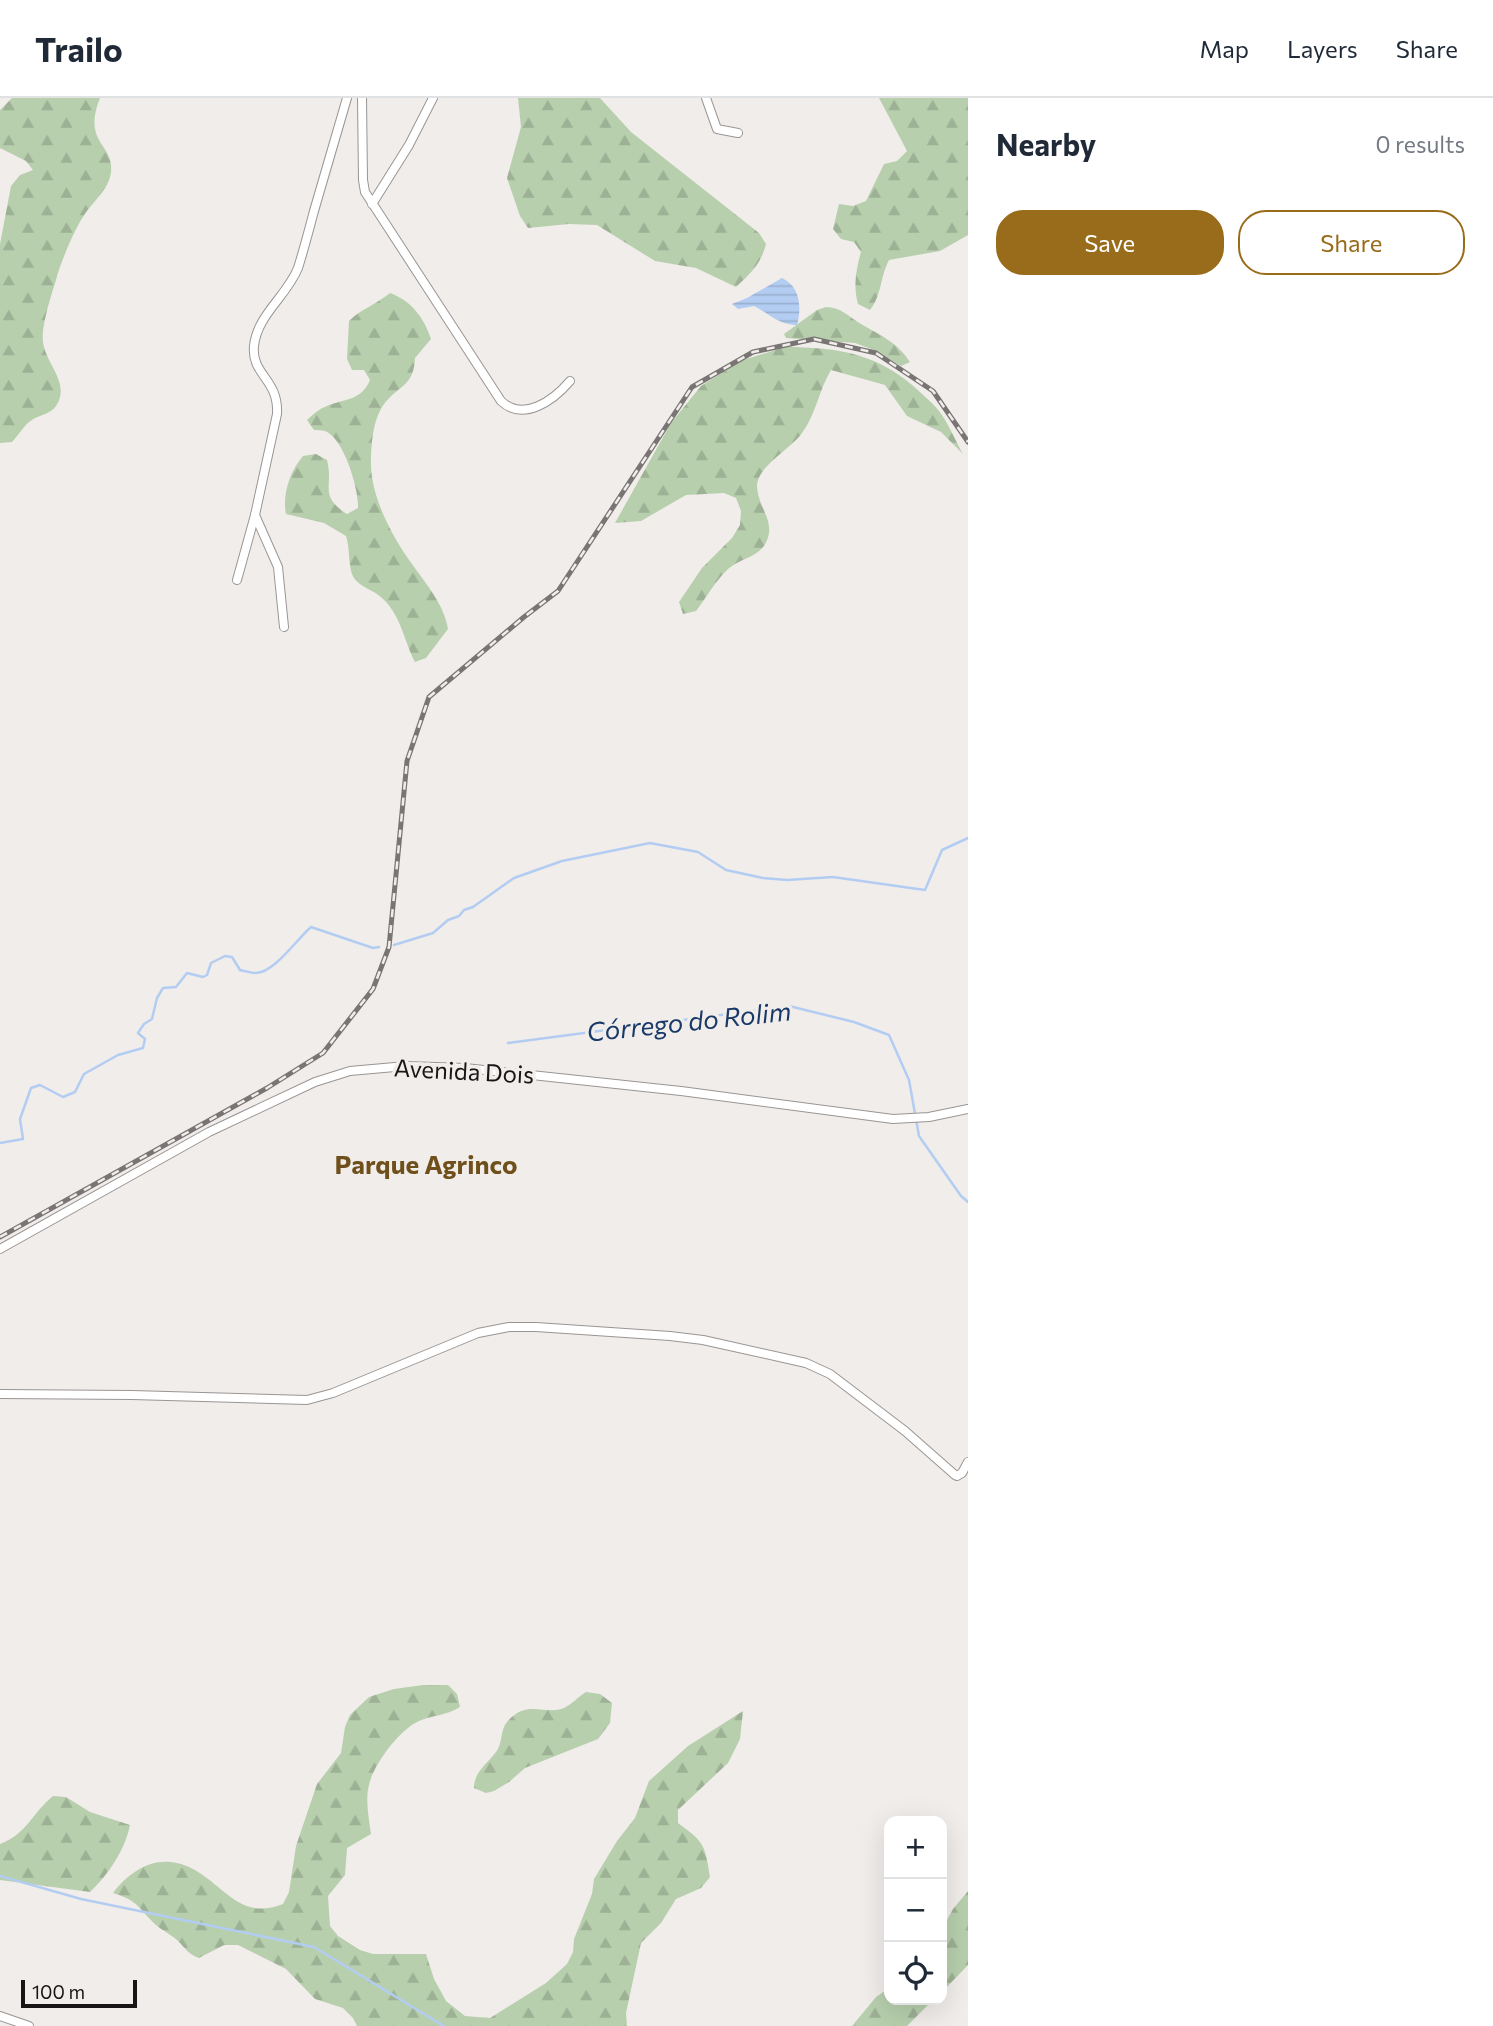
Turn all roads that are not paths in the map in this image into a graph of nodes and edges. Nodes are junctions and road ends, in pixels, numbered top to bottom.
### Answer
1 (347, 98) edge
2 (362, 98) edge
3 (433, 98) edge
4 (706, 98) edge
5 (738, 133) dead end
6 (372, 205) junction
7 (570, 381) dead end
8 (255, 515) junction
9 (237, 580) dead end
10 (284, 627) dead end
11 (968, 1109) edge
12 (0, 1249) edge
13 (0, 1394) edge
14 (968, 1462) edge
15 (0, 2015) edge
16 (29, 2026) edge

1 - 8 street
2 - 6 street
3 - 6 street
4 - 5 street
6 - 7 street
8 - 9 street
8 - 10 street
11 - 12 street, Avenida Dois
13 - 14 street
15 - 16 street

